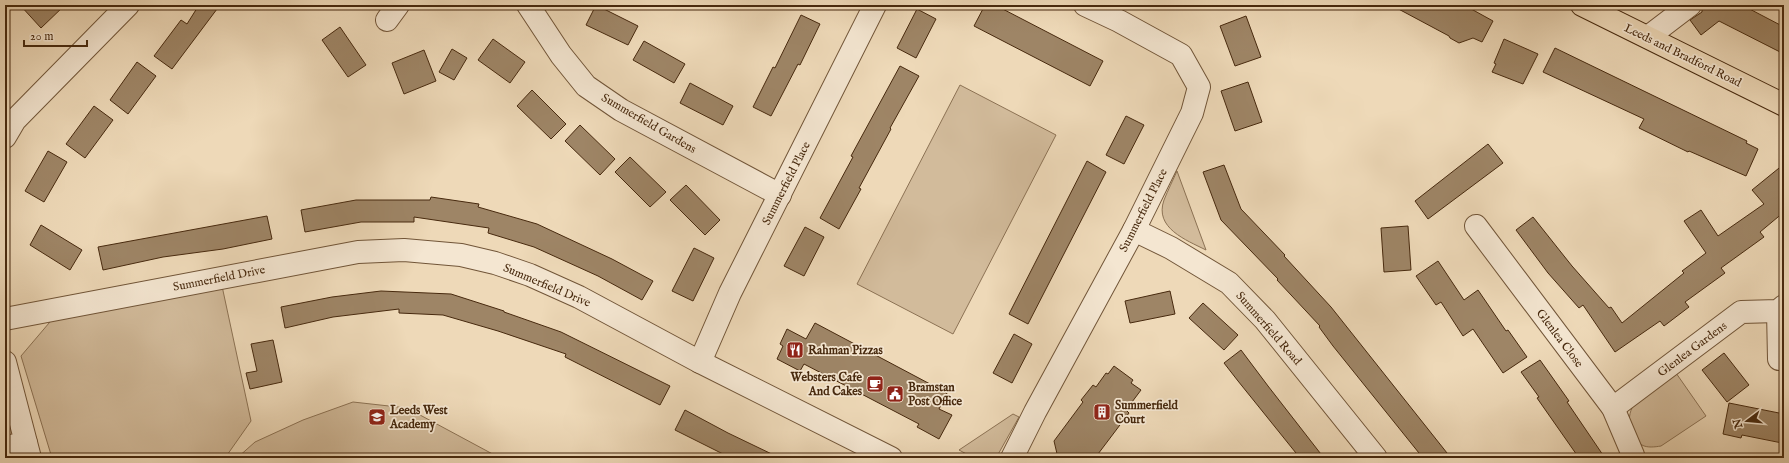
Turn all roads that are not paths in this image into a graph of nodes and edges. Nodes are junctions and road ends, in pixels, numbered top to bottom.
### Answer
1 (128, 5) edge
2 (528, 5) edge
3 (875, 5) edge
4 (1086, 5) edge
5 (1582, 5) edge
6 (1690, 5) edge
7 (1648, 37) junction
8 (1784, 105) edge
9 (5, 137) edge
10 (780, 195) junction
11 (1476, 226) dead end
12 (1134, 230) junction
13 (1781, 309) edge
14 (5, 319) edge
15 (1779, 359) dead end
16 (5, 362) edge
17 (700, 362) junction
18 (1613, 408) junction
19 (20, 449) edge
20 (1633, 455) dead end
21 (891, 458) edge
22 (1012, 458) edge
23 (1376, 458) edge

1 - 9 street
2 - 10 street, Summerfield Gardens
3 - 10 street, Summerfield Place
4 - 12 street, Summerfield Place
5 - 7 main road, Leeds and Bradford Road
6 - 7 street
7 - 8 main road, Leeds and Bradford Road
10 - 17 street, Summerfield Place
11 - 18 street, Glenlea Close
12 - 22 street, Summerfield Place
12 - 23 street, Summerfield Road
13 - 15 street, Glenlea Gardens
13 - 18 street, Glenlea Gardens
14 - 17 street, Summerfield Drive
16 - 19 street
17 - 21 street, Summerfield Drive
18 - 20 street, Glenlea Close

